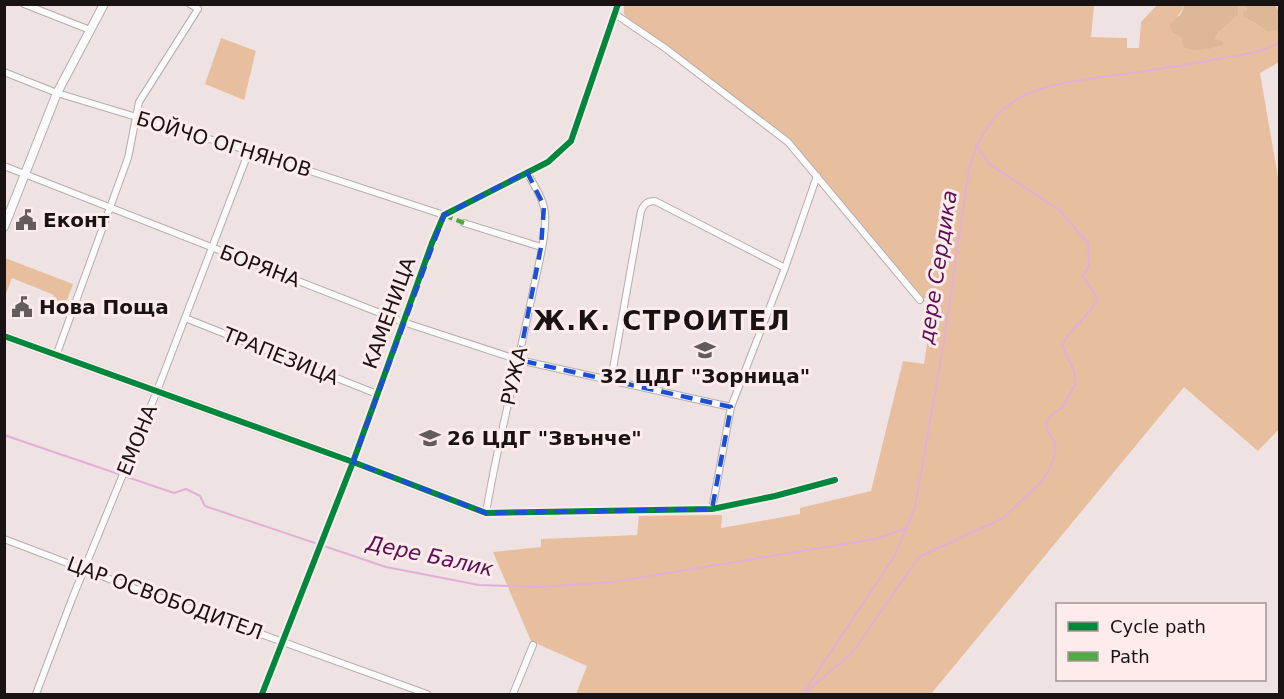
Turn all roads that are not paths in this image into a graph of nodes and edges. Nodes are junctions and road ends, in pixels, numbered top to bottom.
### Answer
1 (24, 4) edge
2 (104, 4) edge
3 (190, 4) edge
4 (618, 4) edge
5 (615, 14) junction
6 (90, 30) junction
7 (4, 72) edge
8 (57, 93) junction
9 (136, 117) junction
10 (249, 151) junction
11 (4, 166) edge
12 (527, 172) junction
13 (26, 174) junction
14 (817, 176) junction
15 (109, 207) junction
16 (444, 215) junction
17 (464, 223) dead end
18 (4, 227) edge
19 (212, 247) junction
20 (541, 247) junction
21 (785, 268) junction
22 (920, 300) dead end
23 (185, 318) junction
24 (403, 322) junction
25 (4, 336) edge
26 (56, 356) junction
27 (519, 360) junction
28 (611, 380) junction
29 (157, 391) junction
30 (377, 394) junction
31 (731, 407) junction
32 (353, 462) junction
33 (835, 480) dead end
34 (712, 509) junction
35 (486, 513) junction
36 (4, 539) edge
37 (84, 569) junction
38 (282, 641) junction
39 (532, 645) dead end
40 (36, 694) edge
41 (262, 694) edge
42 (427, 694) edge
43 (513, 694) edge

1 - 6 street
2 - 6 street
3 - 9 street
4 - 5 street
5 - 12 street
5 - 14 street
6 - 8 street
7 - 8 street, БОЙЧО ОГНЯНОВ
8 - 9 street, БОЙЧО ОГНЯНОВ
8 - 13 street
9 - 10 street, БОЙЧО ОГНЯНОВ
9 - 15 street
10 - 16 street, БОЙЧО ОГНЯНОВ
10 - 19 street, ЕМОНА
11 - 13 street, БОРЯНА
12 - 16 street
12 - 20 street, РУЖА
13 - 15 street, БОРЯНА
13 - 18 street
14 - 21 street
14 - 22 street
15 - 19 street, БОРЯНА
15 - 26 street
16 - 24 street, КАМЕНИЦА
17 - 20 street
19 - 23 street, ЕМОНА
19 - 24 street, БОРЯНА
20 - 27 street, РУЖА
21 - 28 street
21 - 31 street
23 - 29 street, ЕМОНА
23 - 30 street, ТРАПЕЗИЦА
24 - 27 street, БОРЯНА
24 - 30 street, КАМЕНИЦА
25 - 26 street
26 - 29 street
27 - 28 street, БОРЯНА
27 - 35 street, РУЖА
28 - 31 street, БОРЯНА
29 - 32 street
29 - 37 street, ЕМОНА
30 - 32 street, КАМЕНИЦА
31 - 34 street
32 - 35 street
32 - 38 street, КАМЕНИЦА
33 - 34 street
34 - 35 street
36 - 37 street, ЦАР ОСВОБОДИТЕЛ
37 - 38 street, ЦАР ОСВОБОДИТЕЛ
37 - 40 street, ЕМОНА
38 - 41 street, КАМЕНИЦА
38 - 42 street, ЦАР ОСВОБОДИТЕЛ
39 - 43 street

